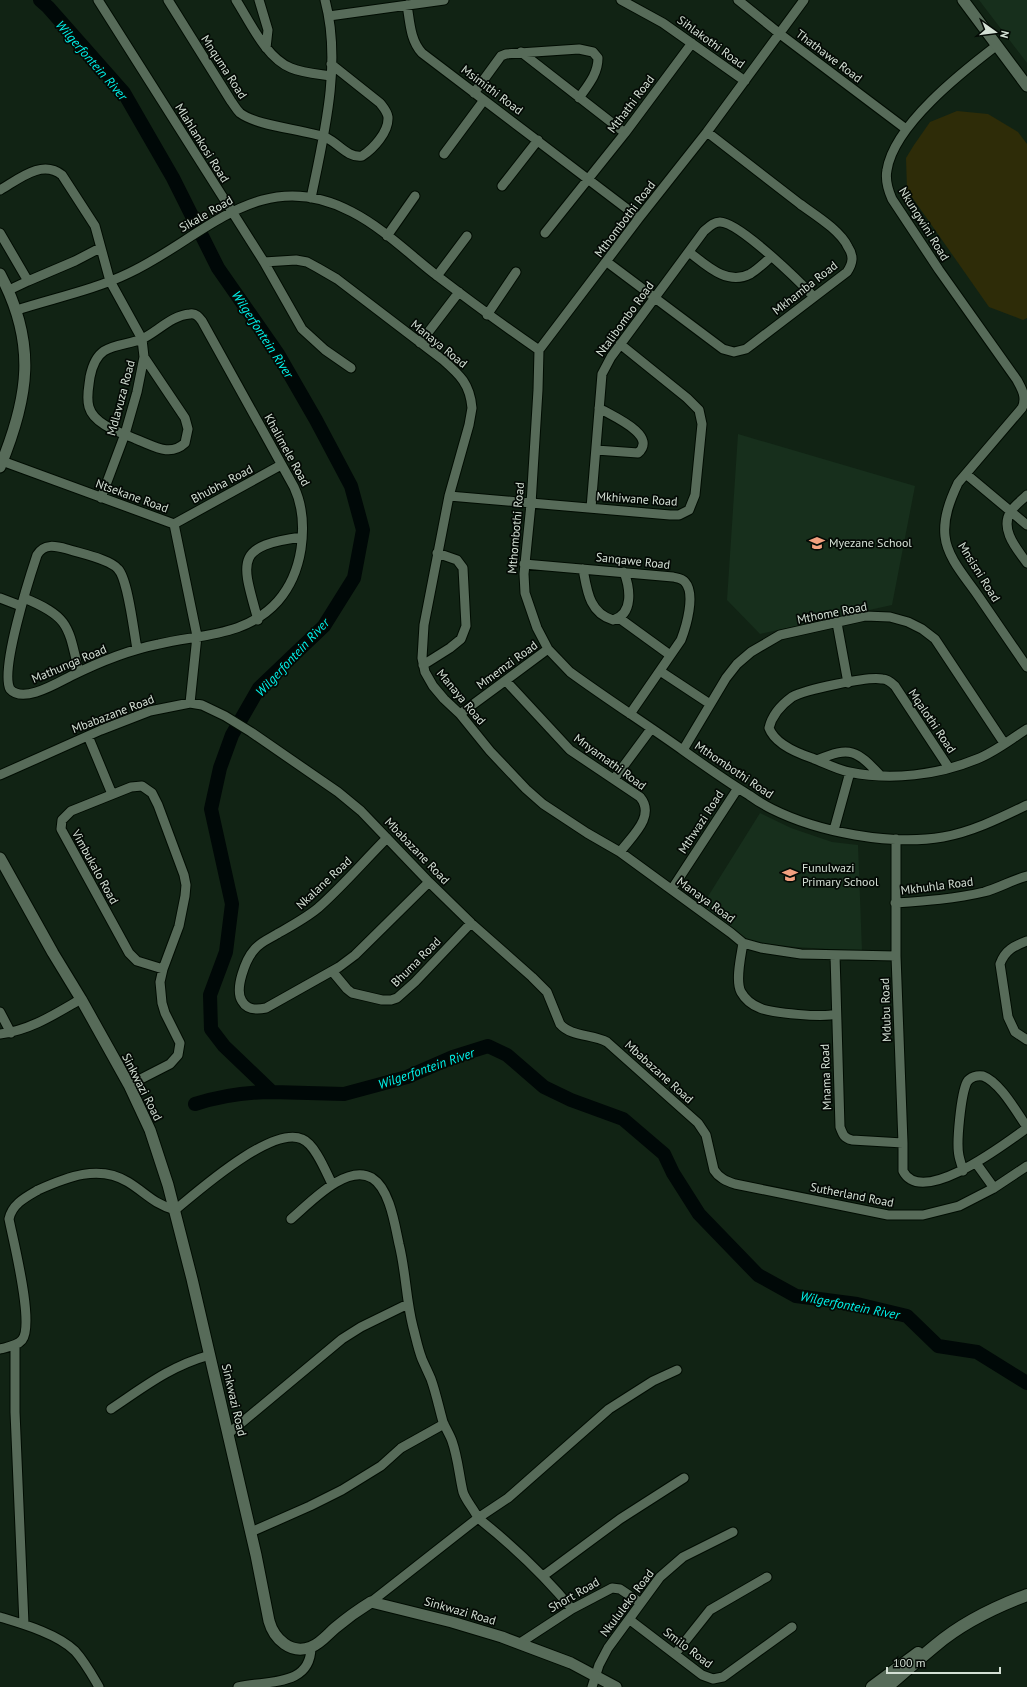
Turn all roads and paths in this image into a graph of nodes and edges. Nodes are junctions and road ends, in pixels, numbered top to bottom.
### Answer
1 (98, 0) edge
2 (168, 0) edge
3 (236, 0) edge
4 (259, 0) edge
5 (325, 0) edge
6 (444, 0) edge
7 (621, 0) edge
8 (738, 0) edge
9 (804, 0) edge
10 (963, 0) edge
11 (407, 5) junction
12 (330, 16) junction
13 (780, 34) junction
14 (692, 43) junction
15 (996, 46) junction
16 (266, 48) junction
17 (521, 52) junction
18 (331, 64) junction
19 (331, 76) junction
20 (746, 81) junction
21 (1027, 86) edge
22 (474, 93) junction
23 (579, 98) junction
24 (484, 100) junction
25 (906, 129) junction
26 (707, 132) junction
27 (625, 133) junction
28 (324, 137) junction
29 (538, 140) junction
30 (444, 154) dead end
31 (588, 179) junction
32 (502, 186) dead end
33 (0, 190) edge
34 (415, 196) dead end
35 (311, 198) junction
36 (230, 212) junction
37 (639, 218) junction
38 (0, 233) edge
39 (545, 233) dead end
40 (387, 236) junction
41 (467, 236) dead end
42 (100, 248) junction
43 (689, 252) junction
44 (771, 257) junction
45 (264, 262) junction
46 (607, 262) junction
47 (516, 272) dead end
48 (0, 274) edge
49 (437, 276) junction
50 (28, 281) junction
51 (110, 281) junction
52 (9, 290) junction
53 (459, 292) junction
54 (814, 297) junction
55 (656, 298) junction
56 (17, 310) junction
57 (488, 314) junction
58 (142, 339) junction
59 (420, 343) junction
60 (620, 344) junction
61 (540, 350) junction
62 (144, 357) junction
63 (351, 368) dead end
64 (599, 408) junction
65 (1022, 408) joint
66 (125, 434) junction
67 (596, 450) junction
68 (1, 464) edge
69 (281, 465) junction
70 (966, 474) junction
71 (1027, 495) edge
72 (449, 496) junction
73 (101, 498) junction
74 (531, 504) junction
75 (591, 508) junction
76 (1011, 512) junction
77 (174, 524) junction
78 (1027, 525) edge
79 (302, 537) junction
80 (437, 553) junction
81 (1027, 563) edge
82 (524, 564) junction
83 (583, 569) junction
84 (624, 572) junction
85 (0, 598) edge
86 (22, 602) junction
87 (619, 618) junction
88 (258, 620) junction
89 (837, 623) junction
90 (197, 636) junction
91 (137, 649) junction
92 (548, 649) junction
93 (670, 655) junction
94 (423, 665) junction
95 (1027, 667) edge
96 (660, 671) junction
97 (79, 672) junction
98 (506, 681) junction
99 (848, 683) junction
100 (190, 703) junction
101 (710, 704) junction
102 (460, 714) junction
103 (630, 714) junction
104 (651, 729) junction
105 (1027, 730) edge
106 (88, 736) junction
107 (1004, 744) junction
108 (683, 750) junction
109 (817, 760) junction
110 (949, 768) junction
111 (850, 772) junction
112 (0, 775) edge
113 (881, 776) junction
114 (614, 779) junction
115 (738, 788) junction
116 (112, 794) junction
117 (1027, 805) edge
118 (834, 830) junction
119 (387, 838) junction
120 (896, 839) junction
121 (620, 852) junction
122 (0, 858) edge
123 (1027, 876) edge
124 (429, 882) junction
125 (672, 889) junction
126 (895, 903) junction
127 (471, 922) junction
128 (1027, 941) edge
129 (743, 943) junction
130 (835, 955) junction
131 (896, 956) junction
132 (163, 969) junction
133 (332, 971) junction
134 (81, 999) junction
135 (0, 1012) edge
136 (836, 1014) junction
137 (11, 1033) junction
138 (0, 1034) edge
139 (1027, 1040) edge
140 (129, 1085) junction
141 (1027, 1128) edge
142 (903, 1143) junction
143 (976, 1164) junction
144 (1027, 1166) edge
145 (963, 1171) junction
146 (332, 1184) junction
147 (735, 1184) joint
148 (994, 1188) junction
149 (174, 1210) junction
150 (290, 1219) dead end
151 (408, 1304) junction
152 (15, 1345) junction
153 (0, 1349) edge
154 (210, 1355) junction
155 (676, 1370) dead end
156 (111, 1409) dead end
157 (444, 1424) junction
158 (228, 1434) junction
159 (684, 1478) dead end
160 (478, 1518) junction
161 (251, 1532) junction
162 (733, 1532) dead end
163 (543, 1576) junction
164 (767, 1577) dead end
165 (1027, 1595) edge
166 (371, 1602) junction
167 (641, 1603) junction
168 (572, 1609) junction
169 (0, 1617) edge
170 (630, 1620) junction
171 (24, 1624) junction
172 (792, 1627) dead end
173 (520, 1643) junction
174 (935, 1645) junction
175 (311, 1648) junction
176 (675, 1654) junction
177 (594, 1682) edge
178 (99, 1687) edge
179 (238, 1687) edge
180 (616, 1687) edge
181 (872, 1687) edge
182 (887, 1687) edge

1 - 36 street, Mlahlankosi Road
2 - 28 street, Mnquma Road
3 - 16 street
4 - 16 street
5 - 12 street
6 - 11 street
7 - 14 street, Sihlakothi Road
8 - 13 street, Thathawe Road
9 - 13 street, Mthombothi Road
10 - 15 street
11 - 12 street
11 - 22 street, Msimithi Road
12 - 18 street
13 - 20 street, Mthombothi Road
13 - 25 street, Thathawe Road
14 - 20 street, Sihlakothi Road
14 - 27 street, Mthathi Road
15 - 21 street
15 - 25 street, Nkungwini Road
16 - 19 street
17 - 22 street
17 - 23 street
17 - 23 street
18 - 19 street
18 - 28 street, Mnquma Road
19 - 28 street
20 - 26 street, Mthombothi Road
22 - 24 street, Msimithi Road
23 - 27 street
24 - 29 street, Msimithi Road
24 - 30 street
25 - 65 street, Nkungwini Road
26 - 37 street, Mthombothi Road
26 - 54 street, Mkhamba Road
27 - 31 street, Mthathi Road
28 - 35 street
29 - 31 street, Msimithi Road
29 - 32 street
31 - 37 street, Msimithi Road
31 - 39 street, Mthathi Road
33 - 42 street, Mdlavuza Road
34 - 40 street
35 - 36 street, Sikale Road
35 - 40 street, Sikale Road
36 - 45 street, Mlahlankosi Road
36 - 51 street, Sikale Road
37 - 46 street, Mthombothi Road
38 - 50 street
40 - 49 street, Sikale Road
41 - 49 street
42 - 50 street
42 - 51 street, Mdlavuza Road
43 - 44 street
43 - 44 street, Ntalibombo Road
43 - 55 street, Ntalibombo Road
44 - 54 street, Ntalibombo Road
45 - 59 street, Manaya Road
45 - 63 street, Mlahlankosi Road
46 - 55 street, Mkhamba Road
46 - 61 street, Mthombothi Road
47 - 57 street
48 - 52 street
49 - 53 street, Sikale Road
50 - 52 street
51 - 56 street, Sikale Road
51 - 58 street, Mdlavuza Road
52 - 56 street
53 - 57 street, Sikale Road
53 - 59 street
54 - 55 street, Mkhamba Road
55 - 60 street, Ntalibombo Road
56 - 68 street
57 - 61 street, Sikale Road
58 - 62 street, Mdlavuza Road
58 - 66 street
58 - 69 street, Khalimele Road
59 - 72 street, Manaya Road
60 - 64 street, Ntalibombo Road
60 - 75 street, Mkhiwane Road
61 - 74 street, Mthombothi Road
62 - 66 street, Mdlavuza Road
62 - 66 street
64 - 67 street, Ntalibombo Road
64 - 67 street
65 - 70 street, Mnsisni Road
66 - 73 street, Mdlavuza Road
67 - 75 street, Ntalibombo Road
68 - 73 street, Ntsekane Road
69 - 77 street, Bhubha Road
69 - 79 street, Khalimele Road
70 - 76 street
70 - 95 street, Mnsisni Road
71 - 76 street
72 - 74 street, Mkhiwane Road
72 - 80 street, Manaya Road
73 - 77 street, Ntsekane Road
74 - 75 street, Mkhiwane Road
74 - 82 street, Mthombothi Road
76 - 78 street
76 - 81 street
77 - 90 street, Ntsekane Road
79 - 88 street, Khalimele Road
79 - 88 street
80 - 94 street, Manaya Road
80 - 94 street
82 - 83 street, Sanqawe Road
82 - 92 street, Mthombothi Road
83 - 84 street, Sanqawe Road
83 - 87 street
84 - 87 street
84 - 93 street, Sanqawe Road
85 - 86 street
86 - 91 street, Mathunga Road
86 - 97 street
86 - 97 street, Mathunga Road
87 - 93 street
88 - 90 street, Khalimele Road
89 - 99 street
89 - 101 street, Mthome Road
89 - 107 street, Mthome Road
90 - 91 street, Mathunga Road
90 - 100 street, Ntsekane Road
91 - 97 street, Mathunga Road
92 - 98 street, Mmemzi Road
92 - 103 street, Mthombothi Road
93 - 96 street, Sanqawe Road
94 - 102 street, Manaya Road
96 - 101 street
96 - 103 street, Sanqawe Road
98 - 102 street, Mmemzi Road
98 - 114 street, Mnyamathi Road
99 - 109 street, Mqalothi Road
99 - 110 street, Mqalothi Road
100 - 106 street, Mbabazane Road
100 - 119 street, Mbabazane Road
101 - 108 street, Mthome Road
102 - 121 street, Manaya Road
103 - 104 street, Mthombothi Road
104 - 108 street, Mthombothi Road
104 - 114 street
105 - 107 street
106 - 112 street, Mbabazane Road
106 - 116 street
107 - 110 street
108 - 115 street, Mthombothi Road
109 - 111 street, Mqalothi Road
109 - 113 street
110 - 113 street, Mqalothi Road
111 - 113 street, Mqalothi Road
111 - 118 street
114 - 121 street, Mnyamathi Road
115 - 118 street, Mthombothi Road
115 - 125 street, Mthwazi Road
116 - 132 street, Vimbukalo Road
116 - 132 street, Vimbukalo Road
117 - 120 street, Mthombothi Road
118 - 120 street, Mthombothi Road
119 - 124 street, Mbabazane Road
119 - 133 street, Nkalane Road
120 - 126 street, Mdubu Road
121 - 125 street, Manaya Road
122 - 134 street, Sinkwazi Road
123 - 126 street, Mkhuhla Road
124 - 127 street, Mbabazane Road
124 - 133 street
125 - 129 street, Manaya Road
126 - 131 street, Mdubu Road
127 - 133 street, Bhuma Road
127 - 147 street, Mbabazane Road
128 - 139 street
129 - 130 street, Manaya Road
129 - 136 street
130 - 131 street, Manaya Road
130 - 136 street, Mnama Road
131 - 142 street, Mdubu Road
132 - 140 street, Vimbukalo Road
134 - 137 street
134 - 140 street, Sinkwazi Road
135 - 137 street
136 - 142 street, Mnama Road
137 - 138 street
140 - 149 street, Sinkwazi Road
141 - 143 street
141 - 145 street
142 - 145 street, Mdubu Road
143 - 145 street
143 - 148 street
144 - 148 street, Sutherland Road
146 - 149 street
146 - 150 street
146 - 151 street
147 - 148 street, Sutherland Road
149 - 152 street
149 - 154 street, Sinkwazi Road
151 - 157 street
151 - 158 street
152 - 153 street
152 - 171 street
154 - 156 street
154 - 158 street, Sinkwazi Road
155 - 160 street
157 - 160 street
157 - 161 street
158 - 161 street, Sinkwazi Road
159 - 163 street
160 - 163 street
160 - 166 street
161 - 175 street, Sinkwazi Road
162 - 167 street, Nkululeko Road
163 - 168 street
164 - 176 street
165 - 174 main road
166 - 173 street, Sinkwazi Road
166 - 175 street
167 - 168 street, Short Road
167 - 170 street, Nkululeko Road
168 - 173 street, Short Road
169 - 171 street
170 - 176 street, Smilo Road
170 - 177 street, Nkululeko Road
171 - 178 street
172 - 176 street, Smilo Road
173 - 177 street, Sinkwazi Road
174 - 181 main road
174 - 182 main road
175 - 179 street
177 - 180 street, Sinkwazi Road

